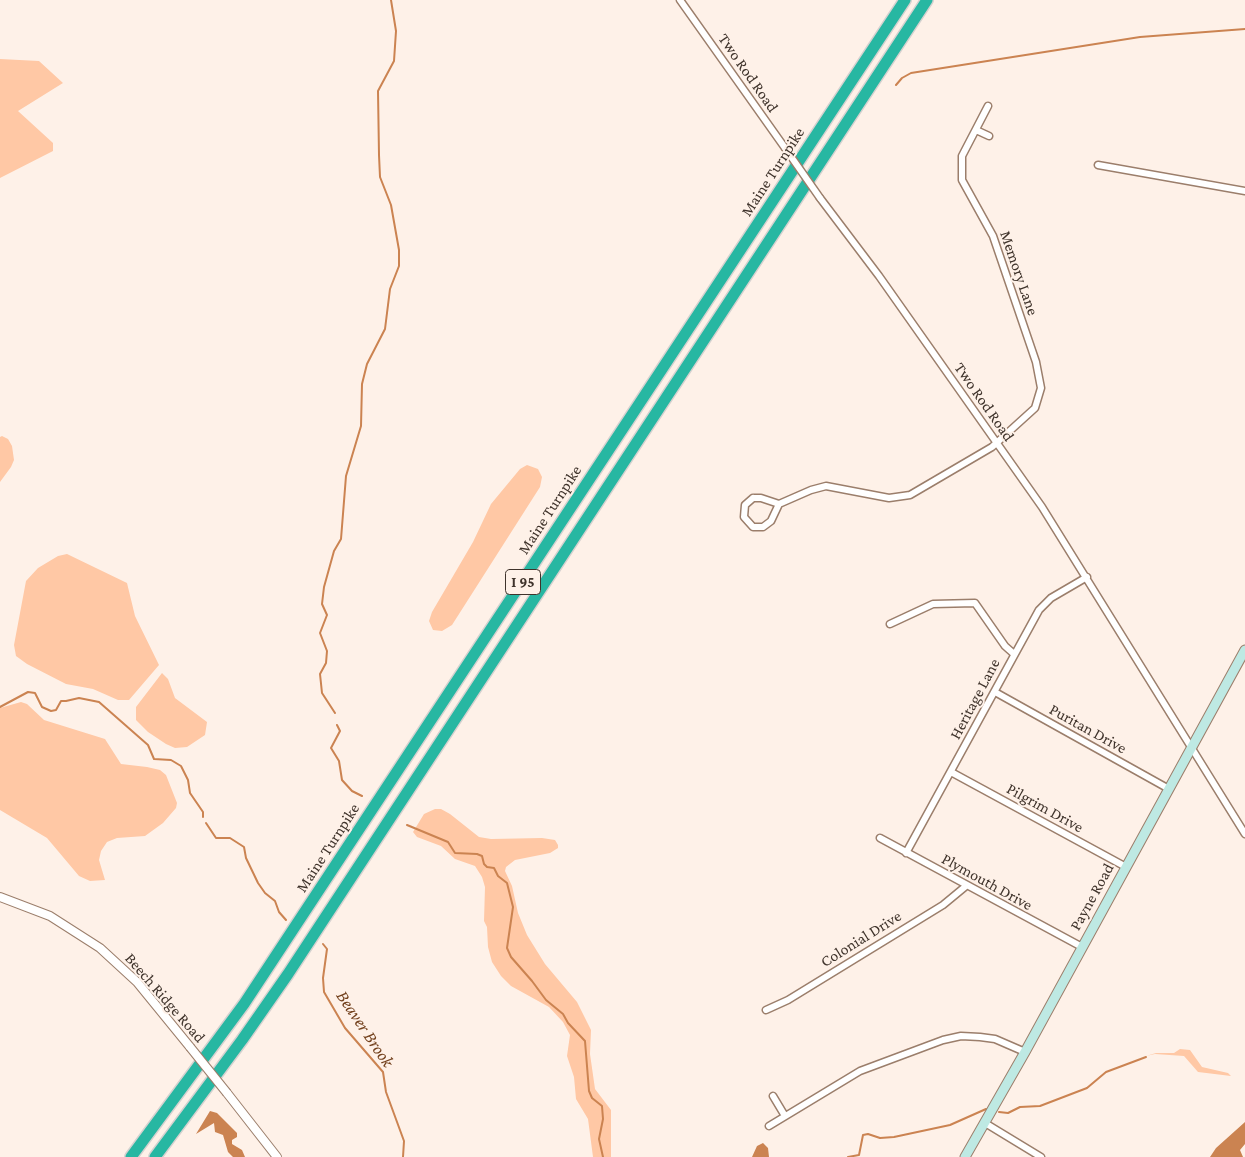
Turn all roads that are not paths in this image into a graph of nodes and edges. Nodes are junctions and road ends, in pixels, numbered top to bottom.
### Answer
1 (680, 0) edge
2 (905, 0) edge
3 (927, 0) edge
4 (988, 106) dead end
5 (976, 130) junction
6 (989, 136) dead end
7 (1098, 165) dead end
8 (1245, 191) edge
9 (996, 443) junction
10 (779, 504) junction
11 (1087, 577) junction
12 (890, 624) dead end
13 (1245, 650) edge
14 (1014, 654) junction
15 (995, 692) junction
16 (1192, 747) junction
17 (951, 772) junction
18 (1169, 789) junction
19 (1245, 834) edge
20 (880, 838) dead end
21 (906, 853) junction
22 (1126, 868) junction
23 (966, 886) junction
24 (0, 897) edge
25 (1082, 948) junction
26 (766, 1010) dead end
27 (1025, 1052) junction
28 (773, 1096) dead end
29 (785, 1116) junction
30 (985, 1123) junction
31 (769, 1126) dead end
32 (131, 1157) edge
33 (155, 1157) edge
34 (277, 1157) edge
35 (965, 1157) edge
36 (1041, 1157) edge

1 - 9 street, Two Rod Road, bridge
2 - 32 highway, Maine Turnpike / I 95
3 - 33 highway, I 95
4 - 5 street, Memory Lane
5 - 6 street
5 - 9 street, Memory Lane
7 - 8 street
9 - 10 street, Memory Lane
9 - 11 street, Two Rod Road
10 - 10 street
11 - 14 street, Heritage Lane
11 - 16 street, Two Rod Road
12 - 14 street
13 - 16 main road, Payne Road
14 - 15 street, Heritage Lane
15 - 17 street, Heritage Lane
15 - 18 street, Puritan Drive
16 - 18 main road, Payne Road
16 - 19 street, Two Rod Road
17 - 21 street, Heritage Lane
17 - 22 street, Pilgrim Drive
18 - 22 main road, Payne Road
20 - 21 street, Plymouth Drive
21 - 23 street, Plymouth Drive
22 - 25 main road, Payne Road
23 - 25 street, Plymouth Drive
23 - 26 street, Colonial Drive
24 - 34 street, Beech Ridge Road, bridge
25 - 27 main road, Payne Road
27 - 29 street
27 - 30 main road, Payne Road
28 - 29 street
29 - 31 street
30 - 35 main road, Payne Road
30 - 36 street

